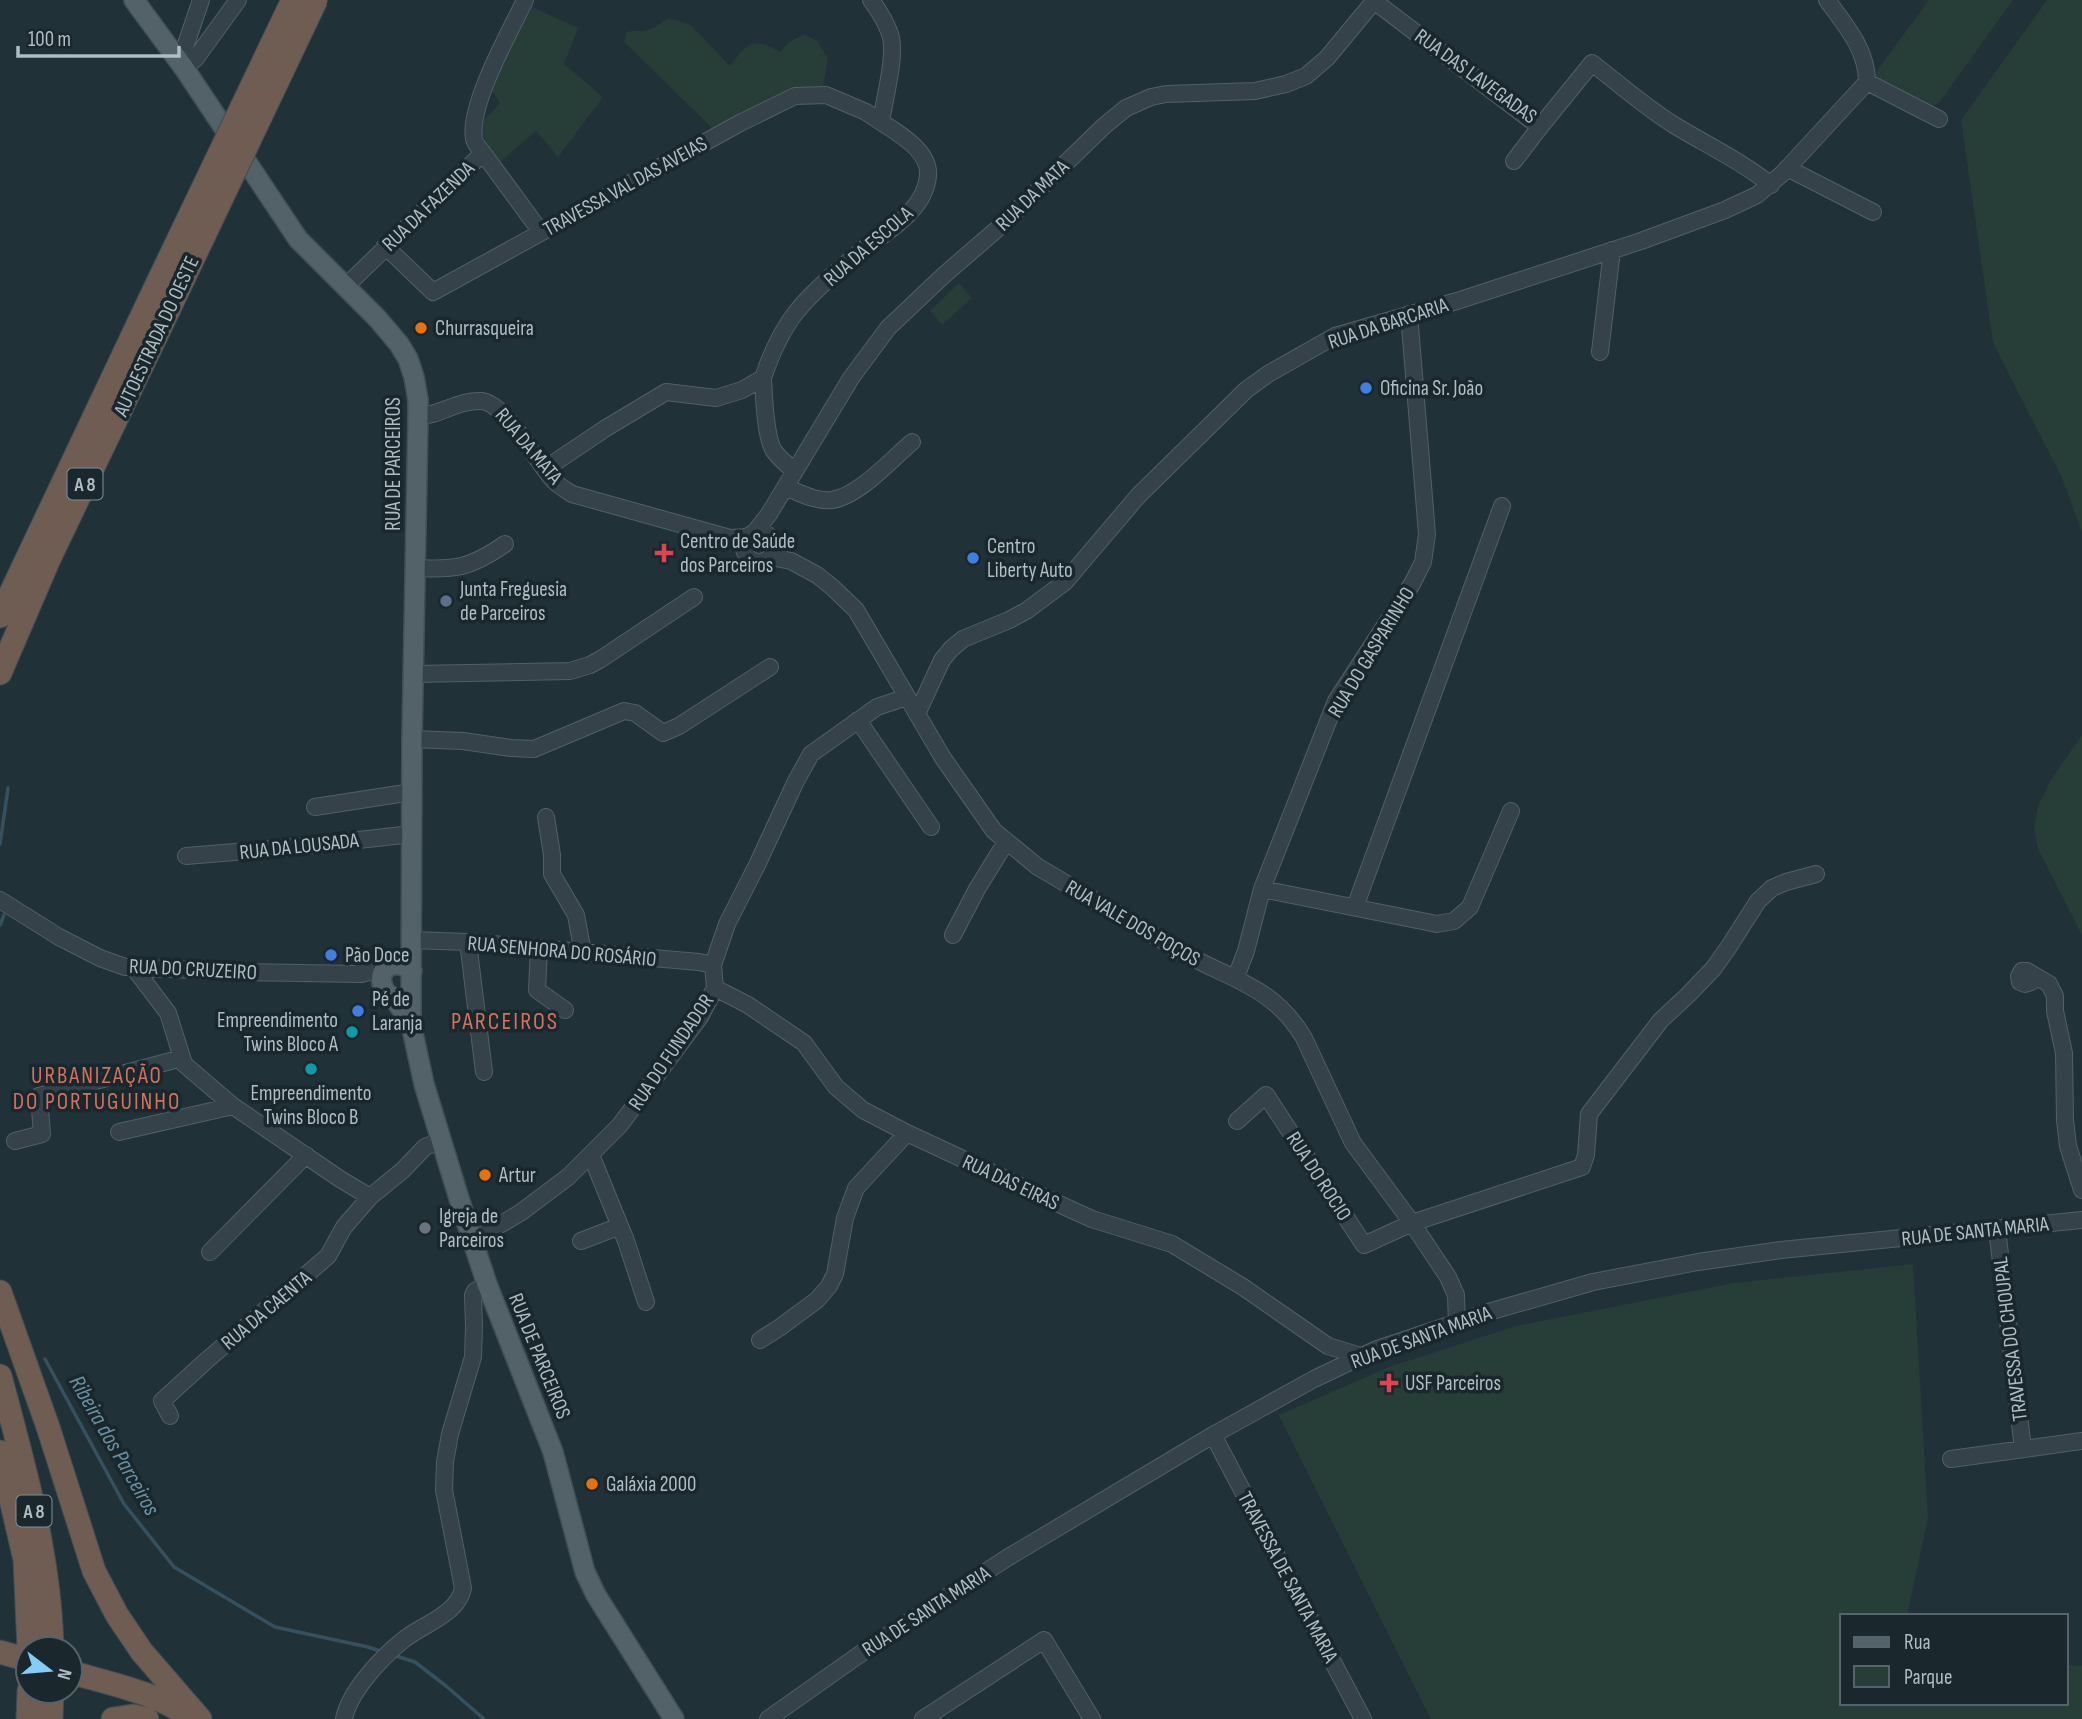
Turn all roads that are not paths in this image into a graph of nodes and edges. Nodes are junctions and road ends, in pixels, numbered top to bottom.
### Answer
1 (134, 0) edge
2 (201, 0) edge
3 (238, 0) edge
4 (293, 0) edge
5 (316, 0) edge
6 (525, 0) edge
7 (872, 0) edge
8 (1374, 0) edge
9 (1827, 0) edge
10 (180, 61) junction
11 (1867, 82) junction
12 (1939, 119) dead end
13 (881, 122) junction
14 (1539, 127) junction
15 (483, 153) junction
16 (1514, 162) dead end
17 (1787, 168) junction
18 (1771, 185) junction
19 (1873, 212) dead end
20 (541, 232) junction
21 (385, 246) junction
22 (1612, 250) junction
23 (345, 287) junction
24 (159, 305) junction
25 (1409, 314) junction
26 (1600, 352) dead end
27 (763, 378) junction
28 (418, 408) junction
29 (912, 442) dead end
30 (545, 469) junction
31 (795, 471) junction
32 (785, 487) junction
33 (1502, 506) dead end
34 (769, 514) junction
35 (749, 541) junction
36 (505, 544) dead end
37 (772, 546) junction
38 (415, 568) junction
39 (694, 597) dead end
40 (0, 616) edge
41 (770, 667) dead end
42 (0, 673) edge
43 (413, 674) junction
44 (907, 696) junction
45 (917, 714) junction
46 (858, 720) junction
47 (412, 739) junction
48 (412, 792) junction
49 (315, 807) dead end
50 (1511, 811) dead end
51 (546, 817) dead end
52 (931, 827) dead end
53 (412, 834) junction
54 (1006, 842) junction
55 (186, 856) dead end
56 (1815, 874) dead end
57 (1262, 889) junction
58 (0, 900) edge
59 (1355, 907) junction
60 (953, 935) dead end
61 (411, 940) junction
62 (468, 942) junction
63 (539, 948) junction
64 (583, 953) junction
65 (713, 965) junction
66 (134, 968) junction
67 (2033, 975) dead end
68 (1236, 977) junction
69 (396, 979) junction
70 (715, 988) junction
71 (565, 1010) dead end
72 (182, 1058) junction
73 (484, 1072) dead end
74 (233, 1106) junction
75 (1237, 1121) dead end
76 (119, 1132) dead end
77 (907, 1133) junction
78 (442, 1140) junction
79 (15, 1141) dead end
80 (306, 1155) junction
81 (591, 1155) junction
82 (2082, 1190) edge
83 (370, 1197) junction
84 (2082, 1220) edge
85 (1412, 1223) junction
86 (621, 1226) junction
87 (1997, 1229) junction
88 (472, 1241) junction
89 (581, 1241) dead end
90 (210, 1252) dead end
91 (487, 1284) junction
92 (0, 1292) edge
93 (1456, 1295) junction
94 (646, 1302) dead end
95 (1485, 1313) junction
96 (1457, 1323) junction
97 (760, 1340) dead end
98 (1328, 1346) junction
99 (1361, 1356) junction
100 (1338, 1368) junction
101 (0, 1376) edge
102 (170, 1416) dead end
103 (1213, 1435) junction
104 (2082, 1441) edge
105 (2023, 1449) junction
106 (0, 1452) edge
107 (1951, 1459) dead end
108 (0, 1520) edge
109 (27, 1592) junction
110 (29, 1635) edge
111 (52, 1635) edge
112 (84, 1680) edge
113 (84, 1685) edge
114 (94, 1685) junction
115 (113, 1719) edge
116 (147, 1719) edge
117 (169, 1719) edge
118 (190, 1719) edge
119 (200, 1719) edge
120 (344, 1719) edge
121 (674, 1719) edge
122 (768, 1719) edge
123 (923, 1719) edge
124 (1092, 1719) edge
125 (1363, 1719) edge

1 - 10 main road, RUA DE PARCEIROS
2 - 10 street
3 - 10 street
4 - 24 highway, AUTOESTRADA DO OESTE / A 8, bridge
5 - 24 highway, AUTOESTRADA DO OESTE / A 8, bridge
6 - 15 street, RUA DA FAZENDA
7 - 13 street
8 - 14 street, RUA DAS LAVEGADAS
8 - 31 street, RUA DA MATA
9 - 11 street
10 - 23 main road, RUA DE PARCEIROS
11 - 12 street
11 - 17 street, RUA DA BARCARIA
13 - 20 street, TRAVESSA VAL DAS AVEIAS
13 - 27 street, RUA DA ESCOLA
14 - 16 street
14 - 18 street, RUA DAS LAVEGADAS
15 - 20 street
15 - 21 street, RUA DA FAZENDA
17 - 18 street, RUA DA BARCARIA
17 - 19 street
18 - 22 street, RUA DA BARCARIA
20 - 21 street, TRAVESSA VAL DAS AVEIAS
21 - 23 street, RUA DA FAZENDA
22 - 25 street, RUA DA BARCARIA
22 - 26 street
23 - 28 main road, RUA DE PARCEIROS
24 - 40 highway, AUTOESTRADA DO OESTE / A 8
24 - 42 highway, AUTOESTRADA DO OESTE / A 8
25 - 45 street, RUA DA BARCARIA
25 - 57 street, RUA DO GASPARINHO
27 - 30 street
27 - 31 street, RUA DA ESCOLA
28 - 30 street, RUA DA MATA
28 - 38 main road, RUA DE PARCEIROS
29 - 32 street
30 - 35 street, RUA DA MATA
31 - 32 street, RUA DA MATA
32 - 34 street, RUA DA MATA
33 - 59 street
34 - 35 street, RUA DA MATA
34 - 37 street
35 - 37 street
35 - 37 street
36 - 38 street
37 - 44 street, RUA VALE DOS POÇOS
38 - 43 main road, RUA DE PARCEIROS
39 - 43 street
41 - 47 street
43 - 47 main road, RUA DE PARCEIROS
44 - 45 street, RUA VALE DOS POÇOS
44 - 46 street, RUA DO FUNDADOR
45 - 54 street, RUA VALE DOS POÇOS
46 - 52 street
46 - 65 street, RUA DO FUNDADOR
47 - 48 main road, RUA DE PARCEIROS
48 - 49 street
48 - 53 main road, RUA DE PARCEIROS
50 - 59 street
51 - 64 street
53 - 55 street, RUA DA LOUSADA
53 - 61 main road, RUA DE PARCEIROS
54 - 60 street
54 - 68 street, RUA VALE DOS POÇOS
56 - 85 street
57 - 59 street
57 - 68 street, RUA DO GASPARINHO
58 - 66 street, RUA DO CRUZEIRO
61 - 62 street, RUA SENHORA DO ROSÁRIO
61 - 69 main road, RUA DE PARCEIROS
62 - 63 street, RUA SENHORA DO ROSÁRIO
62 - 73 street
63 - 64 street, RUA SENHORA DO ROSÁRIO
63 - 71 street
64 - 65 street, RUA SENHORA DO ROSÁRIO
65 - 70 street, RUA DO FUNDADOR
66 - 69 street, RUA DO CRUZEIRO
66 - 72 street
67 - 82 street
68 - 85 street, RUA VALE DOS POÇOS
69 - 78 main road, RUA DE PARCEIROS
70 - 77 street, RUA DAS EIRAS
70 - 81 street, RUA DO FUNDADOR
72 - 74 street
72 - 79 street
74 - 76 street
74 - 80 street
75 - 85 street, RUA DO ROCIO
77 - 97 street
77 - 98 street, RUA DAS EIRAS
78 - 83 street
78 - 88 main road, RUA DE PARCEIROS
80 - 83 street
80 - 90 street
81 - 86 street
81 - 88 street, RUA DO FUNDADOR
83 - 102 street, RUA DA CAENTA
84 - 87 street, RUA DE SANTA MARIA
85 - 93 street, RUA VALE DOS POÇOS
86 - 89 street
86 - 94 street
87 - 95 street, RUA DE SANTA MARIA
87 - 105 street, TRAVESSA DO CHOUPAL
88 - 91 main road, RUA DE PARCEIROS
91 - 120 street
91 - 121 main road, RUA DE PARCEIROS
92 - 119 highway
93 - 95 street, RUA VALE DOS POÇOS
93 - 96 street, RUA VALE DOS POÇOS
95 - 96 street, RUA DE SANTA MARIA
96 - 99 street, RUA DE SANTA MARIA
98 - 99 street, RUA DAS EIRAS
98 - 100 street
99 - 100 street, RUA DE SANTA MARIA
100 - 103 street, RUA DE SANTA MARIA
101 - 111 highway, A 8
103 - 122 street, RUA DE SANTA MARIA
103 - 125 street, TRAVESSA DE SANTA MARIA
104 - 105 street, TRAVESSA DO CHOUPAL
105 - 107 street, TRAVESSA DO CHOUPAL
106 - 109 highway, A 8
108 - 109 highway
109 - 110 highway, A 8
112 - 114 highway
113 - 114 highway
114 - 117 highway
114 - 118 highway
115 - 116 highway
123 - 124 street

